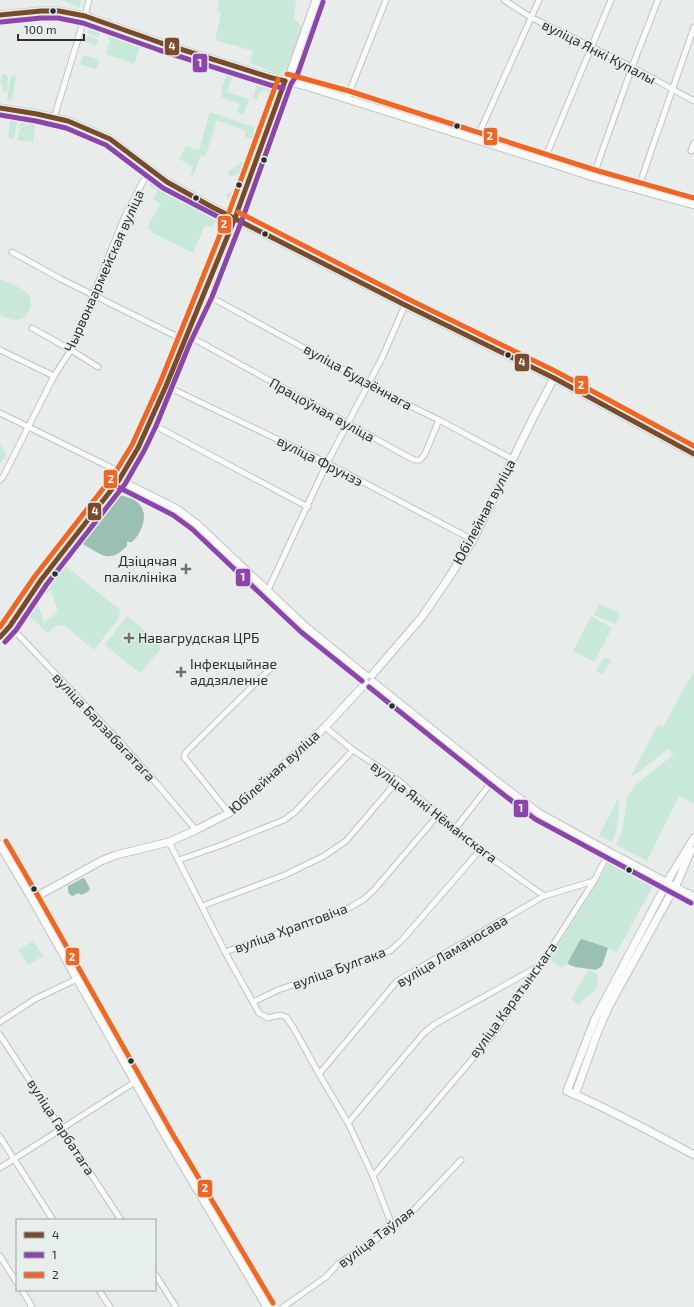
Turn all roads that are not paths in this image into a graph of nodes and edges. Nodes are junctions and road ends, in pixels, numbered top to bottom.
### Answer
1 (89, 0) edge
2 (316, 0) edge
3 (386, 0) edge
4 (504, 0) edge
5 (539, 0) edge
6 (611, 0) edge
7 (658, 0) edge
8 (0, 15) edge
9 (85, 16) junction
10 (532, 18) junction
11 (694, 27) edge
12 (591, 47) junction
13 (632, 67) junction
14 (285, 81) junction
15 (672, 90) junction
16 (347, 98) junction
17 (694, 101) edge
18 (0, 108) edge
19 (54, 118) junction
20 (476, 140) junction
21 (694, 143) edge
22 (691, 151) dead end
23 (544, 160) junction
24 (150, 168) junction
25 (593, 177) junction
26 (638, 190) junction
27 (694, 205) edge
28 (235, 218) junction
29 (12, 252) dead end
30 (93, 294) junction
31 (205, 294) junction
32 (405, 305) junction
33 (32, 328) dead end
34 (185, 337) junction
35 (0, 350) edge
36 (71, 350) junction
37 (98, 368) dead end
38 (54, 376) junction
39 (554, 378) junction
40 (368, 382) junction
41 (166, 386) junction
42 (0, 413) edge
43 (439, 420) junction
44 (150, 423) junction
45 (347, 424) junction
46 (29, 426) junction
47 (694, 454) edge
48 (512, 459) junction
49 (327, 464) junction
50 (120, 477) junction
51 (0, 480) edge
52 (308, 507) junction
53 (473, 540) junction
54 (268, 590) junction
55 (10, 626) junction
56 (0, 637) edge
57 (270, 669) dead end
58 (369, 679) junction
59 (325, 727) junction
60 (353, 750) junction
61 (494, 779) junction
62 (398, 780) junction
63 (229, 814) junction
64 (438, 815) junction
65 (455, 829) junction
66 (196, 830) junction
67 (694, 838) edge
68 (169, 842) junction
69 (694, 842) edge
70 (0, 845) edge
71 (480, 850) junction
72 (609, 852) junction
73 (179, 860) junction
74 (594, 881) junction
75 (667, 882) junction
76 (675, 886) junction
77 (544, 896) junction
78 (694, 896) edge
79 (32, 899) junction
80 (202, 906) junction
81 (225, 952) junction
82 (541, 964) junction
83 (77, 979) junction
84 (253, 1002) junction
85 (0, 1022) edge
86 (0, 1035) edge
87 (319, 1074) junction
88 (135, 1082) junction
89 (575, 1095) junction
90 (348, 1123) junction
91 (62, 1128) junction
92 (0, 1137) edge
93 (694, 1155) edge
94 (14, 1159) junction
95 (462, 1160) dead end
96 (0, 1168) edge
97 (373, 1176) junction
98 (53, 1219) edge
99 (120, 1219) edge
100 (393, 1228) junction
101 (0, 1256) edge
102 (156, 1276) edge
103 (16, 1281) edge
104 (23, 1291) edge
105 (100, 1291) edge
106 (32, 1307) edge
107 (110, 1307) edge
108 (176, 1307) edge
109 (267, 1307) edge
110 (283, 1307) edge

1 - 9 street
2 - 14 street
3 - 16 street
4 - 10 street, вуліца Янкі Купалы
5 - 10 street
6 - 12 street
7 - 13 street
8 - 9 street
9 - 14 street
9 - 19 street
10 - 12 street, вуліца Янкі Купалы
10 - 20 street
11 - 15 street
12 - 13 street, вуліца Янкі Купалы
12 - 23 street
13 - 15 street, вуліца Янкі Купалы
13 - 25 street
14 - 16 street
14 - 28 street
15 - 17 street, вуліца Янкі Купалы
15 - 26 street
16 - 20 street
18 - 19 street
19 - 24 street
20 - 23 street
21 - 22 street
23 - 25 street
24 - 28 street
24 - 30 street, Чырвонаармейская вуліца
25 - 26 street
26 - 27 street
28 - 31 street
28 - 32 street
29 - 30 street, Працоўная вуліца
30 - 34 street, Працоўная вуліца
30 - 36 street, Чырвонаармейская вуліца
31 - 34 street
31 - 40 street, вуліца Будзённага
32 - 39 street
32 - 40 street
33 - 36 street
34 - 41 street
34 - 45 street, Працоўная вуліца
35 - 38 street
36 - 37 street
36 - 38 street, Чырвонаармейская вуліца
38 - 46 street, Чырвонаармейская вуліца
39 - 47 street
39 - 48 street, Юбілейная вуліца
40 - 43 street, вуліца Будзённага
40 - 45 street
41 - 44 street
41 - 49 street, вуліца Фрунзэ
42 - 46 street
43 - 45 street, Працоўная вуліца
43 - 48 street, вуліца Будзённага
44 - 50 street
44 - 52 street
45 - 49 street
46 - 50 street
46 - 51 street, Чырвонаармейская вуліца
48 - 53 street, Юбілейная вуліца
49 - 52 street
49 - 53 street, вуліца Фрунзэ
50 - 54 street
50 - 55 street
52 - 54 street
53 - 58 street, Юбілейная вуліца
54 - 58 street
55 - 56 street
55 - 66 street, вуліца Барзабагатага
57 - 63 street
58 - 59 street, Юбілейная вуліца
58 - 61 street
59 - 60 street, вуліца Янкі Нёманскага
59 - 63 street, Юбілейная вуліца
60 - 62 street, вуліца Янкі Нёманскага
60 - 73 street
61 - 65 street
61 - 72 street
62 - 64 street, вуліца Янкі Нёманскага
62 - 80 street
63 - 66 street, Юбілейная вуліца
64 - 65 street, вуліца Янкі Нёманскага
64 - 81 street, вуліца Храптовіча
65 - 71 street, вуліца Янкі Нёманскага
66 - 68 street, Юбілейная вуліца
67 - 75 street
68 - 73 street
68 - 79 street, Юбілейная вуліца
69 - 76 street
70 - 79 street
71 - 77 street, вуліца Янкі Нёманскага
71 - 84 street, вуліца Булгака
72 - 74 street, вуліца Каратынскага
72 - 75 street
73 - 80 street
74 - 77 street, вуліца Ламаносава
74 - 82 street, вуліца Каратынскага
75 - 76 street
75 - 89 street
76 - 78 street
76 - 89 street
77 - 87 street, вуліца Ламаносава
79 - 83 street
80 - 81 street
81 - 84 street
82 - 90 street
82 - 97 street, вуліца Каратынскага
83 - 85 street
83 - 88 street
84 - 87 street
86 - 91 street, вуліца Гарбатага
87 - 90 street
88 - 91 street
88 - 109 street
89 - 93 street
90 - 97 street
91 - 94 street
91 - 99 street, вуліца Гарбатага
92 - 94 street
94 - 96 street
94 - 98 street
95 - 100 street, вуліца Таўлая
97 - 100 street
100 - 110 street, вуліца Таўлая
101 - 103 street
102 - 108 street
104 - 106 street
105 - 107 street

